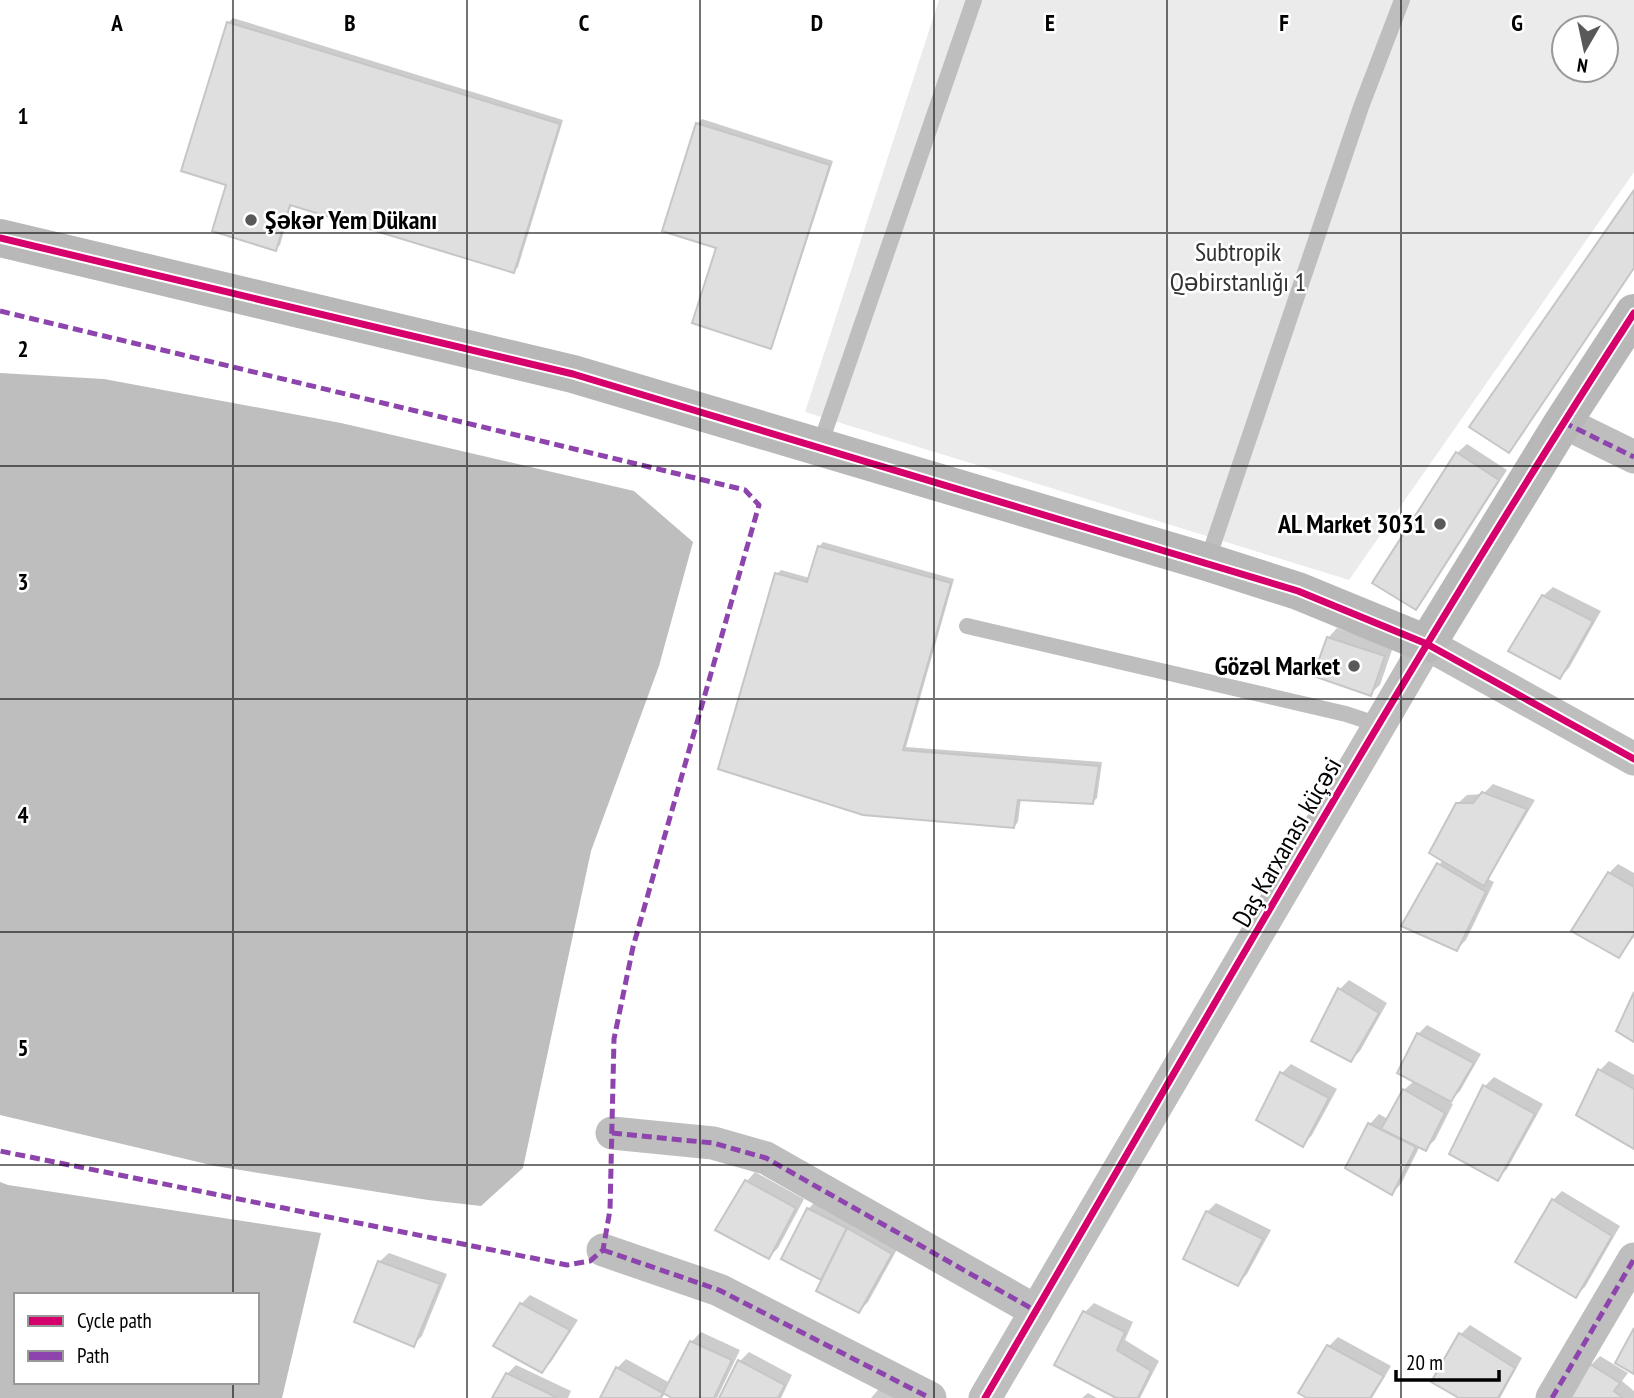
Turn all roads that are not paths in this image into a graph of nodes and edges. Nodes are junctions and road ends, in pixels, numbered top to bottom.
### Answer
1 (974, 0) edge
2 (1402, 0) edge
3 (0, 238) edge
4 (1634, 313) edge
5 (1563, 422) junction
6 (820, 448) junction
7 (1634, 457) edge
8 (1207, 562) junction
9 (967, 626) dead end
10 (1427, 644) junction
11 (1379, 725) junction
12 (1634, 759) edge
13 (612, 1133) dead end
14 (603, 1250) dead end
15 (1634, 1259) edge
16 (1036, 1311) junction
17 (930, 1398) edge
18 (985, 1398) edge
19 (1552, 1398) edge

1 - 6 lane
2 - 8 lane
3 - 6 street
4 - 5 street, Daş Karxanası küçəsi
5 - 7 street
5 - 10 street, Daş Karxanası küçəsi
6 - 8 street
8 - 10 street
9 - 11 lane
10 - 11 street, Daş Karxanası küçəsi
10 - 12 street
11 - 16 street, Daş Karxanası küçəsi
13 - 16 street
14 - 17 street
15 - 19 street
16 - 18 street, Daş Karxanası küçəsi

